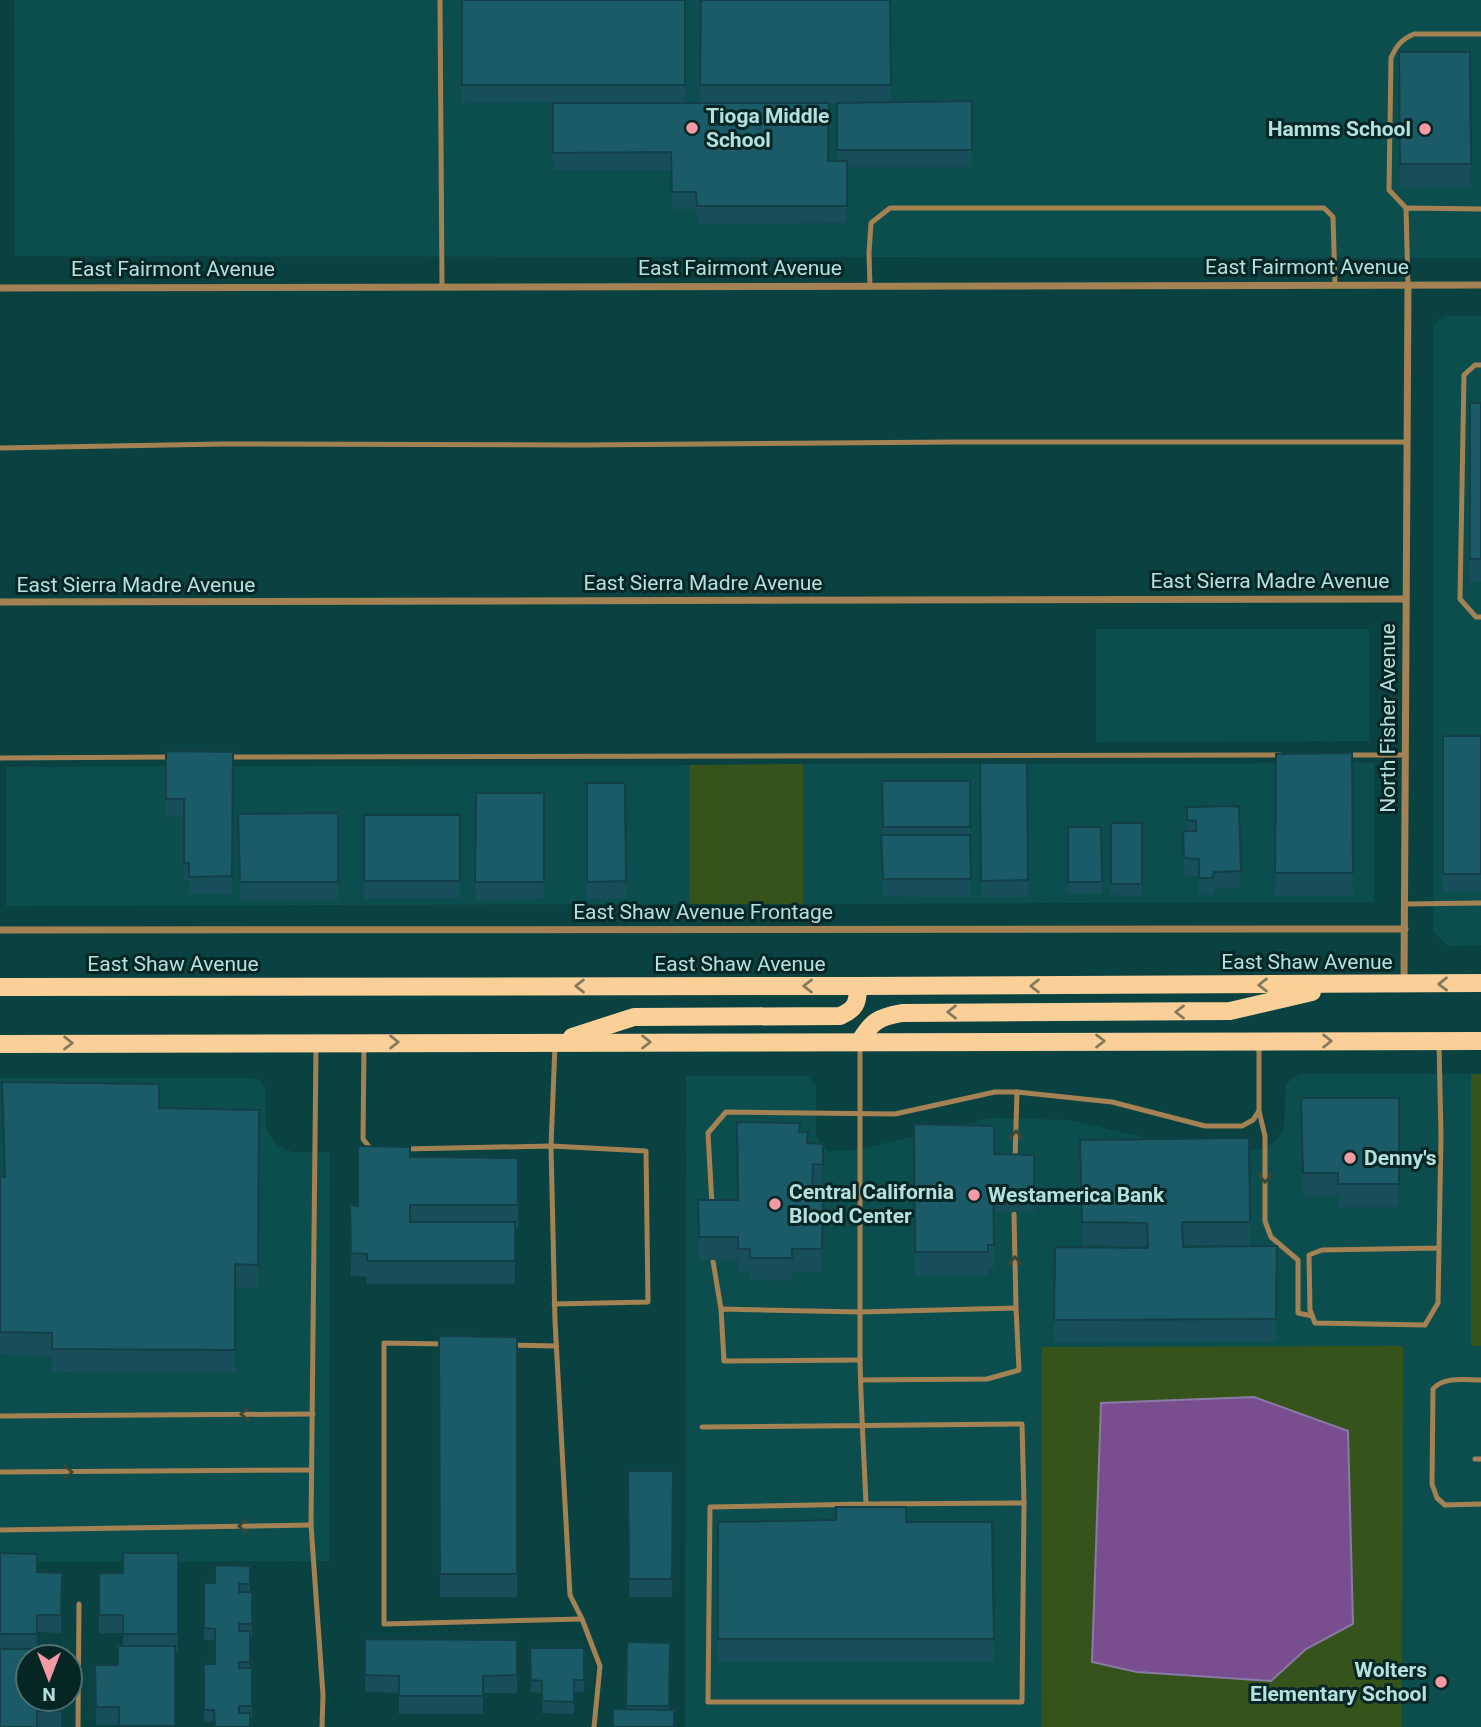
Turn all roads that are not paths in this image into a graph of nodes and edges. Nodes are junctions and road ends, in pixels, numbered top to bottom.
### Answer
1 (440, 0) edge
2 (1481, 34) edge
3 (1406, 208) junction
4 (1481, 209) edge
5 (870, 285) junction
6 (1335, 285) junction
7 (1408, 285) junction
8 (1481, 285) edge
9 (442, 286) junction
10 (0, 288) edge
11 (1481, 365) edge
12 (1407, 442) junction
13 (0, 448) edge
14 (1405, 598) junction
15 (0, 603) edge
16 (1481, 617) edge
17 (1280, 755) edge
18 (1336, 755) edge
19 (1406, 755) junction
20 (179, 757) edge
21 (221, 757) edge
22 (0, 758) edge
23 (1481, 902) edge
24 (1405, 904) junction
25 (1405, 929) junction
26 (0, 930) edge
27 (1481, 983) edge
28 (1343, 984) junction
29 (1405, 984) junction
30 (858, 986) junction
31 (0, 987) edge
32 (1259, 1040) junction
33 (860, 1041) junction
34 (1439, 1041) junction
35 (1481, 1041) edge
36 (316, 1042) junction
37 (364, 1042) junction
38 (555, 1042) junction
39 (0, 1044) edge
40 (1017, 1092) junction
41 (1259, 1111) junction
42 (860, 1113) junction
43 (551, 1146) junction
44 (385, 1149) edge
45 (399, 1149) edge
46 (1015, 1165) edge
47 (712, 1209) edge
48 (1014, 1214) edge
49 (1439, 1248) junction
50 (713, 1261) edge
51 (554, 1304) junction
52 (1016, 1308) junction
53 (721, 1309) junction
54 (860, 1312) junction
55 (1312, 1316) junction
56 (450, 1344) edge
57 (503, 1345) edge
58 (556, 1346) junction
59 (860, 1360) junction
60 (860, 1380) junction
61 (1481, 1380) edge
62 (313, 1414) junction
63 (0, 1416) edge
64 (862, 1425) junction
65 (702, 1427) dead end
66 (312, 1471) junction
67 (0, 1472) edge
68 (1024, 1503) junction
69 (866, 1504) junction
70 (1481, 1504) edge
71 (311, 1525) junction
72 (0, 1530) edge
73 (79, 1604) dead end
74 (582, 1619) junction
75 (78, 1727) edge
76 (322, 1727) edge
77 (594, 1727) edge

1 - 9 lane
2 - 3 lane
3 - 4 lane
3 - 7 lane
5 - 6 street, East Fairmont Avenue
5 - 6 lane
5 - 9 street, East Fairmont Avenue
6 - 7 street, East Fairmont Avenue
7 - 8 street, East Fairmont Avenue
7 - 12 street, North Fisher Avenue
9 - 10 street, East Fairmont Avenue
11 - 16 lane
12 - 13 lane
12 - 14 street, North Fisher Avenue
14 - 15 street, East Sierra Madre Avenue
14 - 19 street, North Fisher Avenue
17 - 21 lane
18 - 19 lane
19 - 24 street, North Fisher Avenue
20 - 22 lane
23 - 24 lane
24 - 25 street, North Fisher Avenue
25 - 26 street, East Shaw Avenue Frontage
25 - 29 street, North Fisher Avenue
27 -> 29 main road, East Shaw Avenue
28 - 29 main road, East Shaw Avenue
28 -> 30 main road, East Shaw Avenue
28 -> 33 main road
30 -> 31 main road, East Shaw Avenue
30 - 38 main road
33 -> 32 main road
32 -> 34 main road
32 - 41 lane
38 -> 33 main road
33 - 42 lane
34 - 35 main road
34 - 49 lane
36 - 37 main road
39 -> 36 main road
36 - 62 lane
37 -> 38 main road
37 - 44 lane
38 - 43 lane
40 - 41 lane
40 - 42 lane
46 -> 40 lane
41 -> 55 lane
42 - 47 lane
42 - 54 lane
43 - 45 lane
43 - 51 lane
43 - 51 lane
52 -> 48 lane
49 - 55 lane
49 - 55 lane
50 - 53 lane
51 - 58 lane
52 - 54 lane
52 - 60 lane
53 - 54 lane
53 - 59 lane
54 - 59 lane
56 - 74 lane
57 - 58 lane
58 - 74 lane
59 - 60 lane
60 - 64 lane
61 - 70 lane
62 -> 63 lane
62 - 66 lane
64 - 65 lane
64 - 68 lane
64 - 69 lane
67 -> 66 lane
66 - 71 lane
68 - 69 lane
68 - 69 lane
71 -> 72 lane
71 - 76 lane
73 - 75 lane
74 - 77 lane

